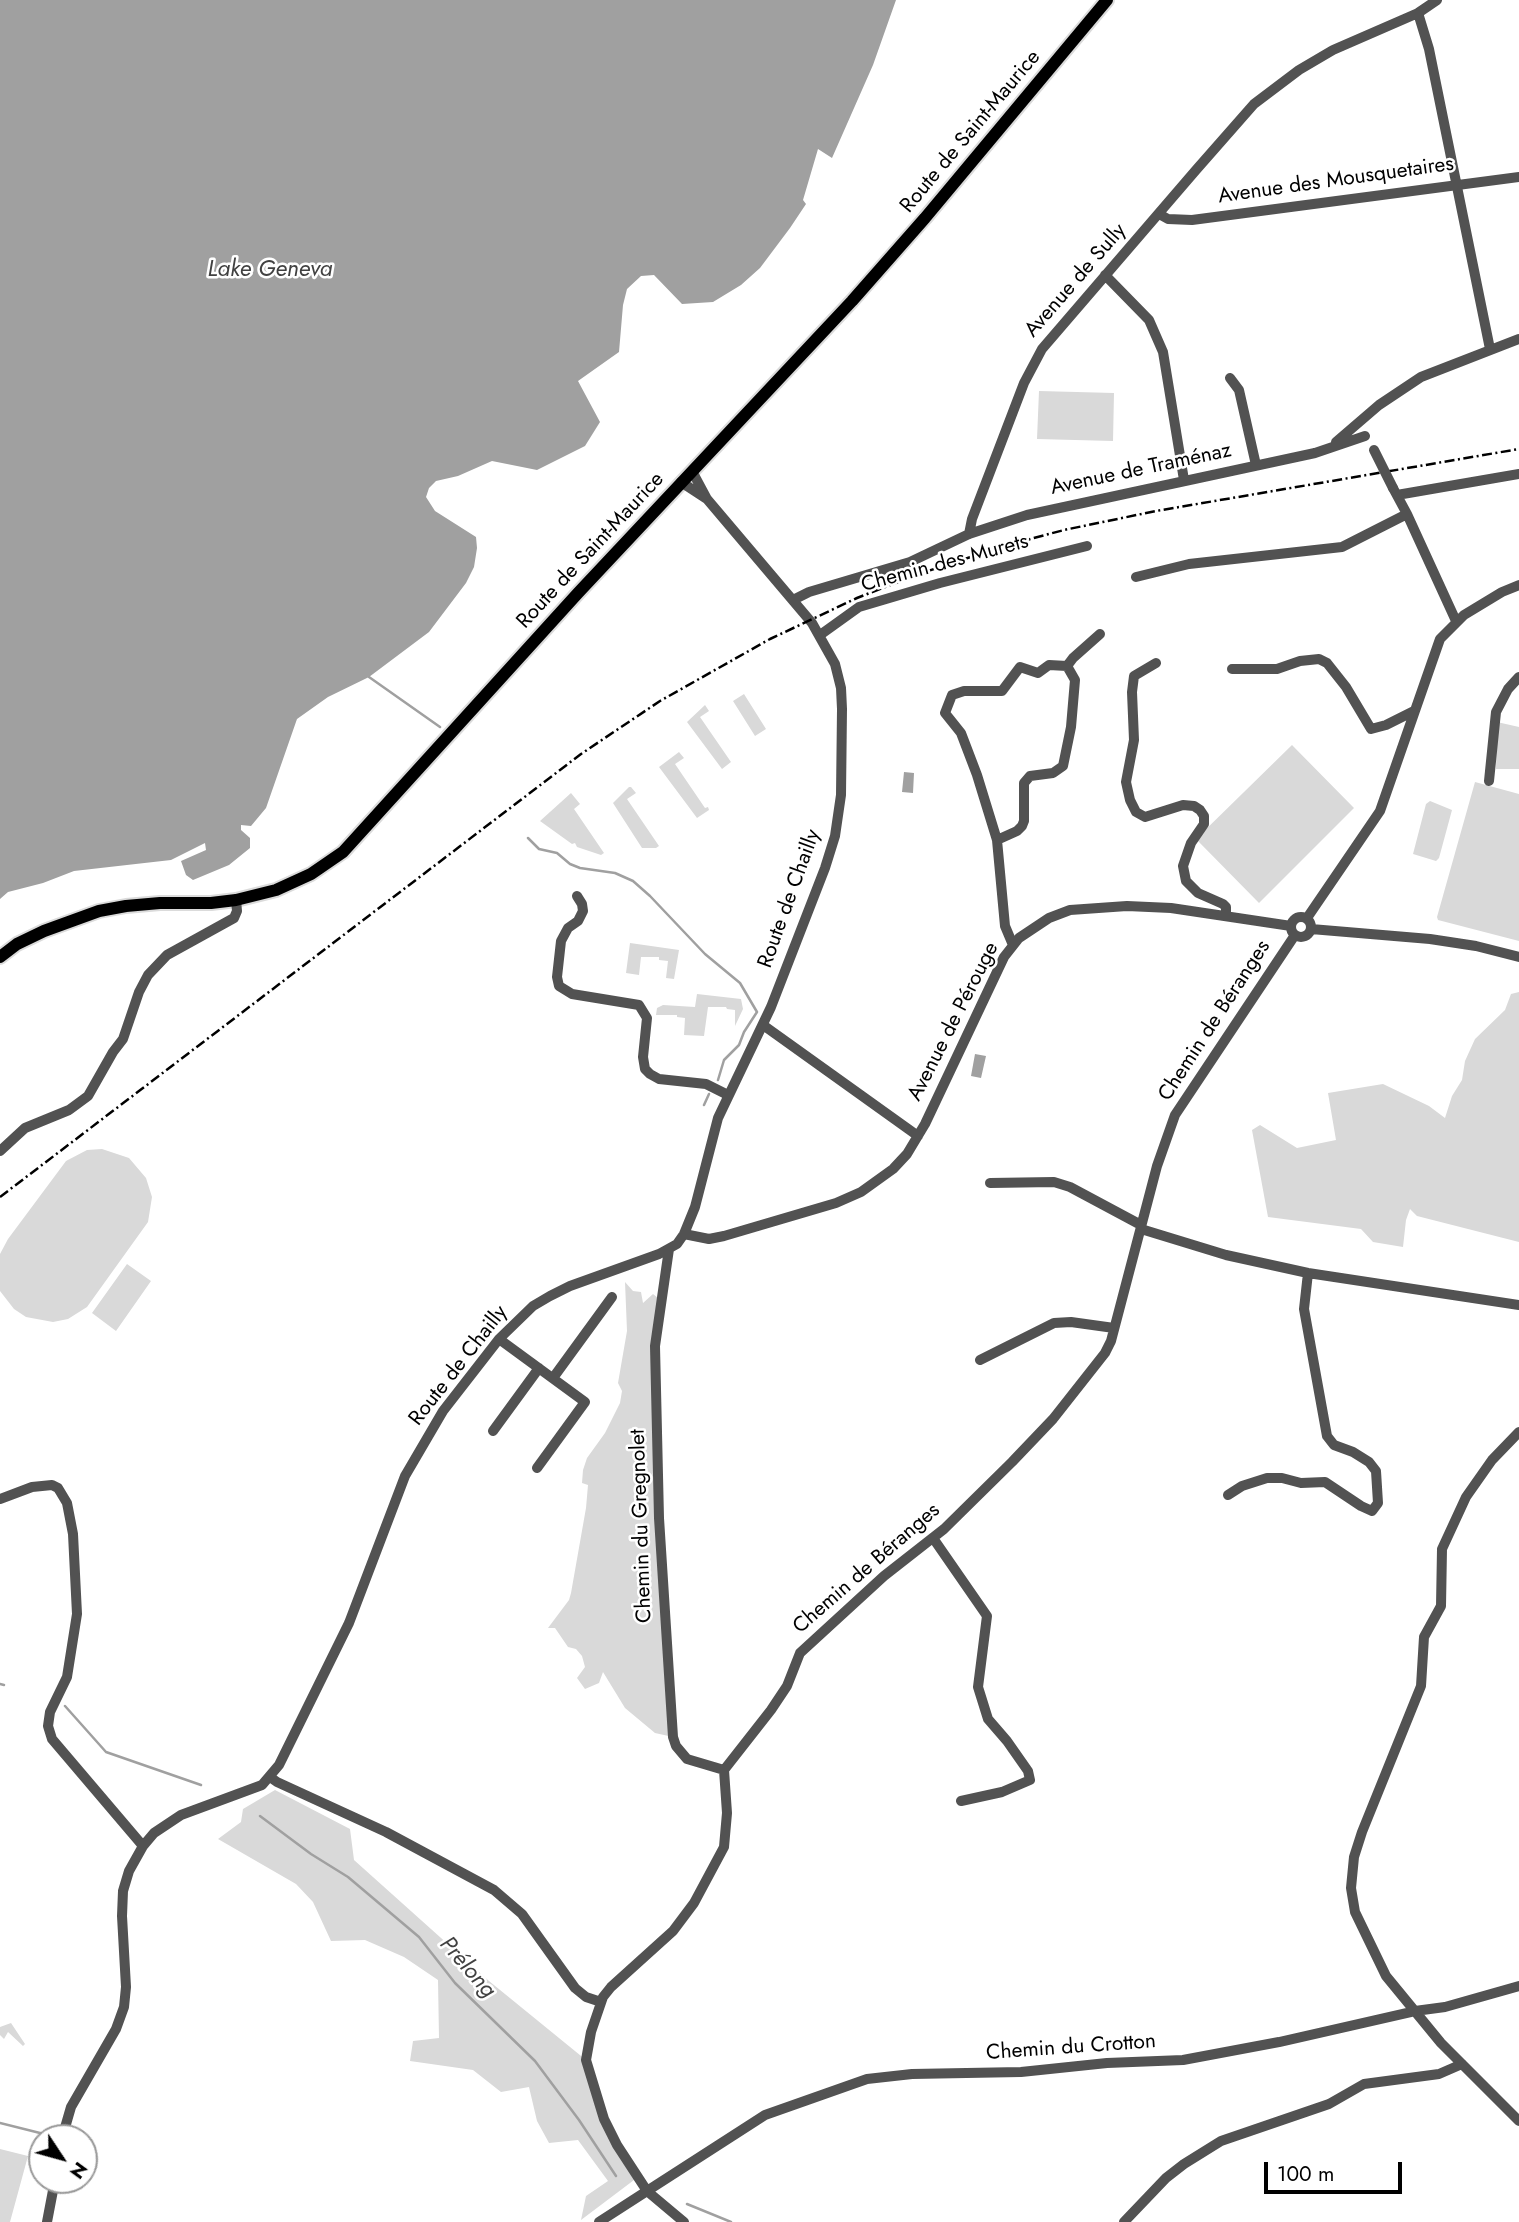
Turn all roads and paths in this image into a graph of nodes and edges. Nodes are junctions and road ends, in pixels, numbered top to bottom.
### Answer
1 (1107, 0) edge
2 (1437, 0) edge
3 (1418, 13) junction
4 (1519, 177) edge
5 (1456, 184) junction
6 (1159, 214) junction
7 (1105, 275) junction
8 (1519, 338) edge
9 (1490, 349) junction
10 (1230, 378) dead end
11 (1364, 419) junction
12 (1365, 436) junction
13 (1323, 449) junction
14 (1256, 465) junction
15 (692, 471) junction
16 (1519, 474) edge
17 (1184, 480) junction
18 (681, 482) junction
19 (1395, 491) junction
20 (707, 499) junction
21 (1408, 514) junction
22 (969, 534) junction
23 (1087, 546) dead end
24 (1136, 577) dead end
25 (1519, 585) edge
26 (793, 600) junction
27 (1456, 621) junction
28 (1100, 634) dead end
29 (820, 635) junction
30 (1156, 663) dead end
31 (1067, 666) junction
32 (1232, 669) dead end
33 (1519, 677) edge
34 (1414, 711) junction
35 (1489, 781) dead end
36 (997, 840) junction
37 (578, 896) dead end
38 (236, 900) junction
39 (1226, 915) junction
40 (1309, 924) junction
41 (1293, 931) junction
42 (1013, 945) junction
43 (0, 957) edge
44 (1519, 957) edge
45 (763, 1025) junction
46 (728, 1095) junction
47 (918, 1136) junction
48 (0, 1151) edge
49 (990, 1183) dead end
50 (1141, 1227) junction
51 (684, 1234) junction
52 (669, 1249) junction
53 (1308, 1273) junction
54 (612, 1297) dead end
55 (1519, 1305) edge
56 (1114, 1328) junction
57 (499, 1339) junction
58 (980, 1360) dead end
59 (539, 1368) junction
60 (554, 1378) junction
61 (493, 1431) dead end
62 (1519, 1432) edge
63 (537, 1468) dead end
64 (1228, 1495) dead end
65 (0, 1499) edge
66 (933, 1538) junction
67 (723, 1770) junction
68 (270, 1777) junction
69 (961, 1801) dead end
70 (143, 1846) junction
71 (1519, 1986) edge
72 (601, 2002) junction
73 (1415, 2011) junction
74 (1462, 2064) junction
75 (1519, 2121) edge
76 (66, 2124) edge
77 (647, 2191) junction
78 (52, 2194) edge
79 (47, 2222) edge
80 (599, 2222) edge
81 (684, 2222) edge
82 (1124, 2222) edge

1 - 15 main road, Route de Saint-Maurice
2 - 3 street, Avenue de Sully
3 - 5 street
3 - 6 street, Avenue de Sully
4 - 5 street, Avenue des Mousquetaires
5 - 6 street, Avenue des Mousquetaires
5 - 9 street
6 - 7 street, Avenue de Sully
7 - 17 street
7 - 22 street, Avenue de Sully
8 - 9 street, Avenue de Traménaz
9 - 11 street, Avenue de Traménaz
10 - 14 street
11 - 12 street
11 - 13 street, Avenue de Traménaz
12 - 13 street, Avenue de Traménaz
12 - 19 street, bridge
13 - 14 street, Avenue de Traménaz
14 - 17 street, Avenue de Traménaz
15 - 18 main road, Route de Saint-Maurice
15 - 20 street, Route de Chailly
16 - 19 street
17 - 22 street, Avenue de Traménaz
18 - 20 street, Route de Chailly
18 - 38 main road, Route de Saint-Maurice
19 - 21 street
20 - 26 street, Route de Chailly
21 - 24 street
21 - 27 street
22 - 26 street
23 - 29 street, Chemin des Murets
25 - 27 street
26 - 29 street, Route de Chailly
27 - 34 street
28 - 31 street
29 - 45 street, Route de Chailly
30 - 39 street
31 - 36 street
31 - 36 street
32 - 34 street
33 - 35 street
34 - 40 street
36 - 42 street
37 - 46 street
38 - 43 main road, Route de Saint-Maurice
38 - 48 street
39 - 41 street, Avenue de Pérouge
39 - 42 street, Avenue de Pérouge
40 - 41 street
40 - 41 street
40 - 44 street
41 - 50 street, Chemin de Béranges
42 - 47 street, Avenue de Pérouge
45 - 46 street, Route de Chailly
45 - 47 street
46 - 51 street, Route de Chailly
47 - 51 street, Avenue de Pérouge
49 - 50 street
50 - 53 street
50 - 56 street, Chemin de Béranges
51 - 52 street, Route de Chailly
52 - 57 street, Route de Chailly
52 - 67 street, Chemin du Gregnolet
53 - 55 street
53 - 64 street
54 - 60 street
56 - 58 street
56 - 66 street, Chemin de Béranges
57 - 59 street
57 - 68 street, Route de Chailly
59 - 60 street
59 - 61 street
60 - 63 street
62 - 73 street
65 - 70 street
66 - 67 street, Chemin de Béranges
66 - 69 street
67 - 72 street
68 - 70 street, Route de Chailly
68 - 72 street
70 - 76 street, Route de Chailly
71 - 73 street, Chemin du Crotton
72 - 77 street
73 - 74 street
73 - 77 street, Chemin du Crotton
74 - 75 street
74 - 82 street
77 - 80 street
77 - 81 street
78 - 79 street

